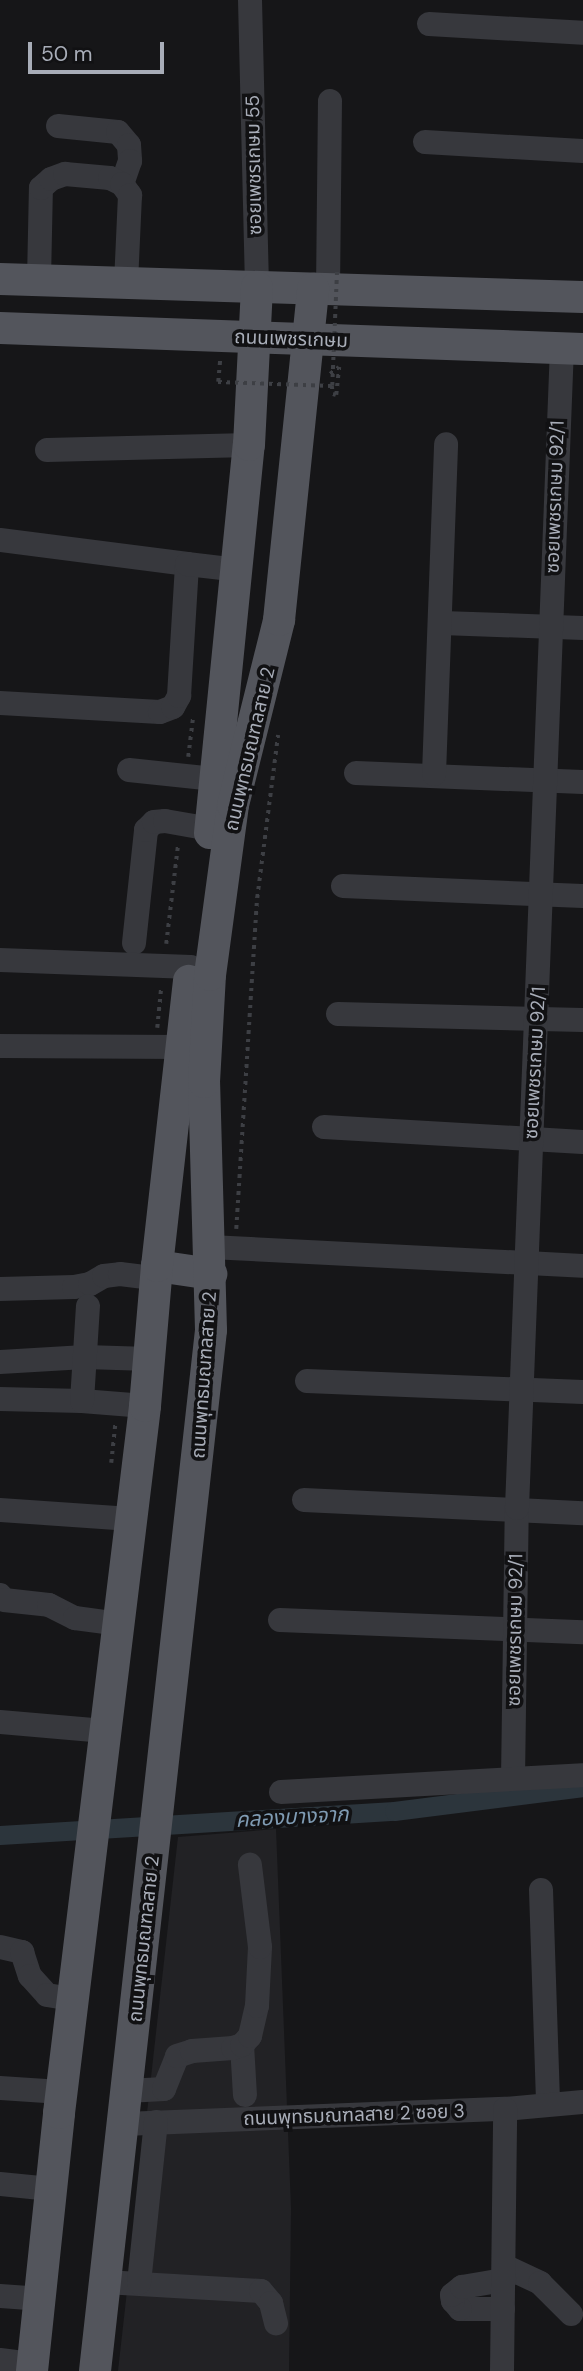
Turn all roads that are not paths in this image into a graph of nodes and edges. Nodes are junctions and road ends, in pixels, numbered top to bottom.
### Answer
1 (250, 0) edge
2 (429, 24) dead end
3 (583, 33) edge
4 (330, 101) dead end
5 (58, 126) dead end
6 (425, 142) dead end
7 (583, 151) edge
8 (122, 184) junction
9 (0, 279) edge
10 (39, 280) junction
11 (326, 282) junction
12 (126, 283) junction
13 (257, 288) junction
14 (583, 298) edge
15 (0, 328) edge
16 (256, 338) junction
17 (308, 340) junction
18 (573, 349) edge
19 (446, 444) dead end
20 (250, 445) junction
21 (47, 450) dead end
22 (0, 540) edge
23 (187, 564) junction
24 (238, 570) junction
25 (442, 623) junction
26 (550, 627) junction
27 (583, 628) edge
28 (0, 703) edge
29 (129, 771) dead end
30 (356, 773) dead end
31 (434, 774) junction
32 (215, 779) junction
33 (547, 780) junction
34 (583, 782) edge
35 (211, 829) junction
36 (343, 886) dead end
37 (542, 894) junction
38 (583, 896) edge
39 (134, 943) dead end
40 (0, 960) edge
41 (191, 967) junction
42 (338, 1014) dead end
43 (537, 1018) junction
44 (583, 1020) edge
45 (0, 1046) edge
46 (182, 1048) junction
47 (324, 1127) dead end
48 (531, 1139) junction
49 (583, 1142) edge
50 (219, 1256) junction
51 (527, 1262) junction
52 (583, 1266) edge
53 (156, 1272) junction
54 (0, 1289) edge
55 (88, 1306) dead end
56 (85, 1357) junction
57 (149, 1359) junction
58 (0, 1362) edge
59 (307, 1381) dead end
60 (522, 1390) junction
61 (583, 1392) edge
62 (0, 1399) edge
63 (82, 1401) junction
64 (145, 1406) junction
65 (304, 1500) dead end
66 (517, 1508) junction
67 (0, 1510) edge
68 (583, 1513) edge
69 (131, 1519) junction
70 (0, 1595) edge
71 (280, 1620) dead end
72 (119, 1625) junction
73 (517, 1628) junction
74 (583, 1632) edge
75 (0, 1722) edge
76 (104, 1737) junction
77 (583, 1775) edge
78 (513, 1779) junction
79 (281, 1792) dead end
80 (250, 1865) dead end
81 (541, 1890) dead end
82 (0, 1947) edge
83 (73, 1999) junction
84 (242, 2045) junction
85 (0, 2088) edge
86 (127, 2091) junction
87 (61, 2092) junction
88 (245, 2095) dead end
89 (583, 2102) edge
90 (548, 2104) junction
91 (505, 2109) junction
92 (156, 2122) junction
93 (124, 2124) junction
94 (0, 2184) edge
95 (51, 2189) junction
96 (504, 2273) junction
97 (105, 2282) junction
98 (139, 2283) junction
99 (0, 2296) edge
100 (39, 2299) junction
101 (503, 2309) junction
102 (571, 2314) dead end
103 (276, 2323) dead end
104 (0, 2360) edge
105 (32, 2367) edge
106 (95, 2371) edge
107 (502, 2371) edge

1 - 13 street, ซอยเพชรเกษม 55
2 - 3 street
4 - 11 street
5 - 8 street
6 - 7 street
8 - 10 street
8 - 12 street
9 - 10 main road
10 - 12 main road
11 - 13 main road
11 - 14 main road
11 - 17 main road, ถนนพุทธมณฑลสาย 2
12 - 13 main road
13 - 16 main road, ถนนพุทธมณฑลสาย 2
15 - 16 main road, ถนนเพชรเกษม
16 - 17 main road, ถนนเพชรเกษม
16 - 20 main road, ถนนพุทธมณฑลสาย 2
17 - 18 main road, ถนนเพชรเกษม
17 - 50 main road, ถนนพุทธมณฑลสาย 2
18 - 26 street, ซอยเพชรเกษม 92/1
19 - 25 street
20 - 21 street
20 - 24 main road, ถนนพุทธมณฑลสาย 2
22 - 23 street
23 - 24 street
23 - 28 street
24 - 32 main road, ถนนพุทธมณฑลสาย 2
25 - 26 street
25 - 31 street
26 - 27 street
26 - 33 street, ซอยเพชรเกษม 92/1
29 - 32 street
30 - 31 street
31 - 33 street
32 - 35 main road, ถนนพุทธมณฑลสาย 2
33 - 34 street
33 - 37 street, ซอยเพชรเกษม 92/1
35 - 39 street
35 - 41 main road, ถนนพุทธมณฑลสาย 2
36 - 37 street
37 - 38 street
37 - 43 street, ซอยเพชรเกษม 92/1
40 - 41 street
41 - 46 main road, ถนนพุทธมณฑลสาย 2
42 - 43 street
43 - 44 street
43 - 48 street, ซอยเพชรเกษม 92/1
45 - 46 street
46 - 53 main road, ถนนพุทธมณฑลสาย 2
47 - 48 street
48 - 49 street
48 - 51 street, ซอยเพชรเกษม 92/1
50 - 51 street
50 - 53 main road
50 - 86 main road, ถนนพุทธมณฑลสาย 2
51 - 52 street
51 - 60 street, ซอยเพชรเกษม 92/1
53 - 54 street
53 - 57 main road, ถนนพุทธมณฑลสาย 2
55 - 56 street
56 - 57 street
56 - 58 street
56 - 63 street
57 - 64 main road, ถนนพุทธมณฑลสาย 2
59 - 60 street
60 - 61 street
60 - 66 street, ซอยเพชรเกษม 92/1
62 - 63 street
63 - 64 street
64 - 69 main road, ถนนพุทธมณฑลสาย 2
65 - 66 street
66 - 68 street
66 - 73 street, ซอยเพชรเกษม 92/1
67 - 69 street
69 - 72 main road, ถนนพุทธมณฑลสาย 2
70 - 72 street
71 - 73 street
72 - 76 main road, ถนนพุทธมณฑลสาย 2
73 - 74 street
73 - 78 street, ซอยเพชรเกษม 92/1
75 - 76 street
76 - 83 main road, ถนนพุทธมณฑลสาย 2
77 - 78 street
78 - 79 street
80 - 84 street
81 - 90 street
82 - 83 street
83 - 87 main road, ถนนพุทธมณฑลสาย 2
84 - 86 street
84 - 88 street
85 - 87 street
86 - 93 main road, ถนนพุทธมณฑลสาย 2
87 - 95 main road, ถนนพุทธมณฑลสาย 2
89 - 90 street, ถนนพุทธมณฑลสาย 2 ซอย 3
90 - 91 street, ถนนพุทธมณฑลสาย 2 ซอย 3
91 - 92 street, ถนนพุทธมณฑลสาย 2 ซอย 3
91 - 96 street
92 - 93 street, ถนนพุทธมณฑลสาย 2 ซอย 3
92 - 98 street
93 - 97 main road, ถนนพุทธมณฑลสาย 2
94 - 95 street
95 - 100 main road, ถนนพุทธมณฑลสาย 2
96 - 101 street
96 - 101 street
96 - 102 street
97 - 98 street
97 - 106 main road, ถนนพุทธมณฑลสาย 2
98 - 103 street
99 - 100 street
100 - 105 main road, ถนนพุทธมณฑลสาย 2
101 - 107 street
104 - 105 street

